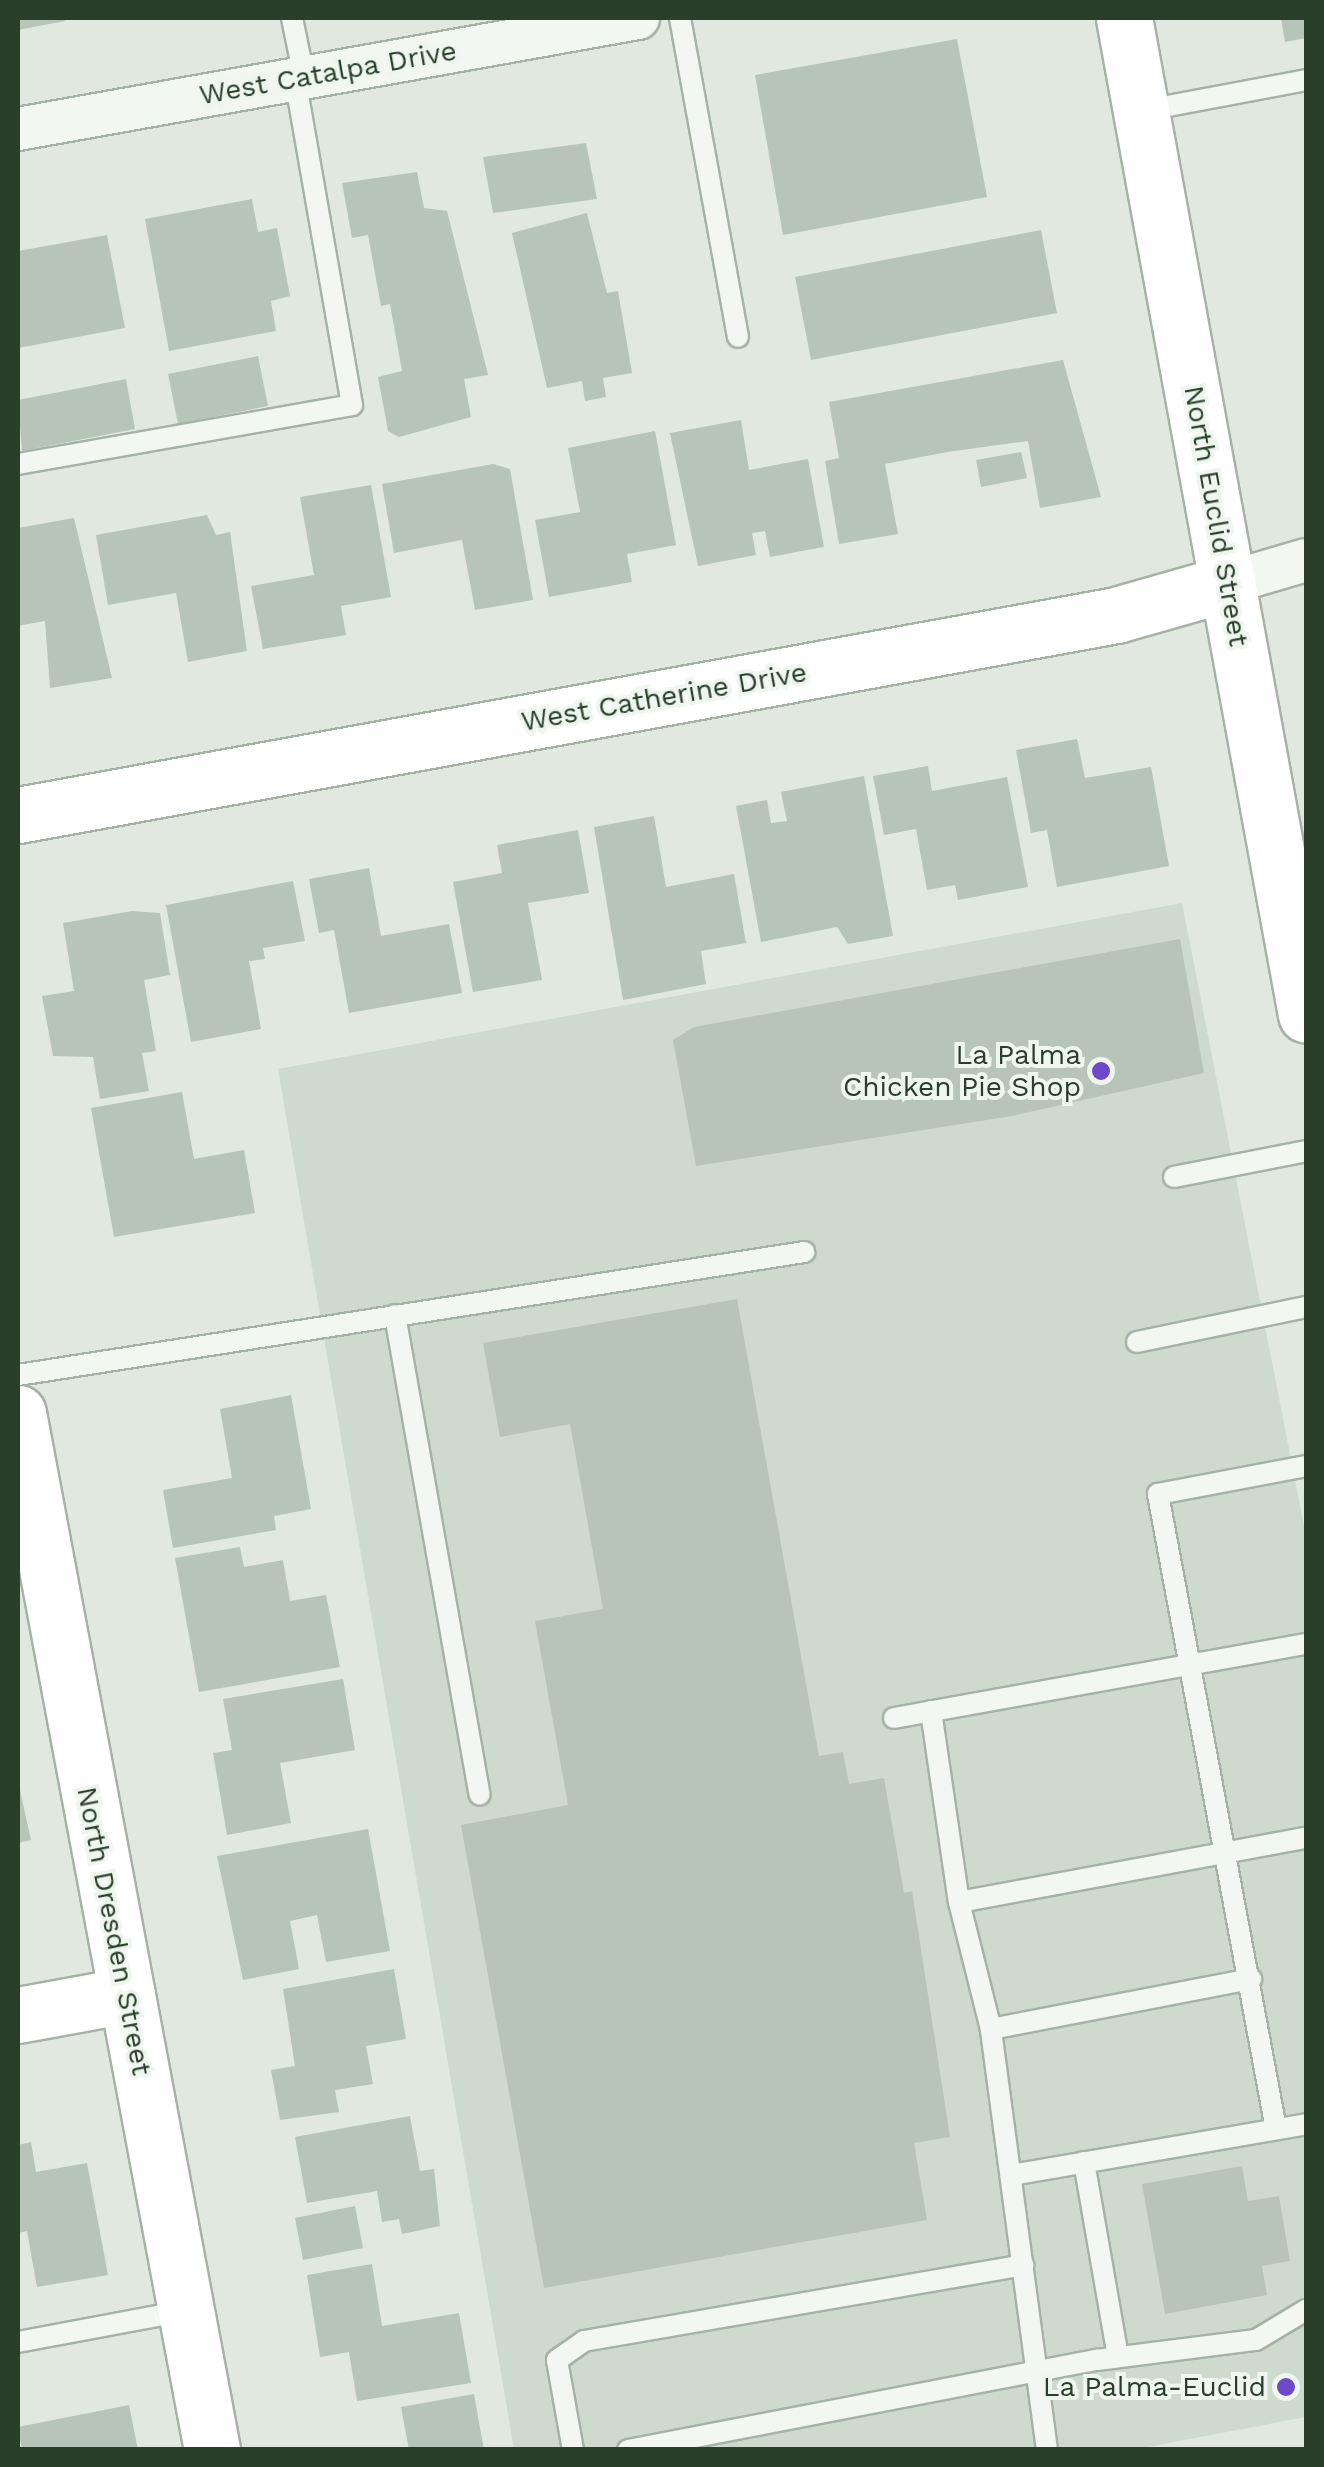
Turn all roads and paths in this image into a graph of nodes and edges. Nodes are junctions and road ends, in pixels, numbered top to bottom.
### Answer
1 (292, 18) edge
2 (638, 18) edge
3 (680, 18) edge
4 (1124, 18) edge
5 (533, 27) edge
6 (300, 78) junction
7 (1306, 80) edge
8 (1141, 110) junction
9 (18, 129) edge
10 (738, 338) dead end
11 (18, 464) edge
12 (1306, 560) edge
13 (1228, 584) junction
14 (18, 815) edge
15 (1306, 1015) edge
16 (1306, 1150) edge
17 (1174, 1177) dead end
18 (804, 1252) dead end
19 (1306, 1307) edge
20 (395, 1315) junction
21 (1137, 1342) dead end
22 (18, 1375) edge
23 (18, 1412) edge
24 (1306, 1466) edge
25 (1306, 1644) edge
26 (1191, 1666) junction
27 (931, 1711) junction
28 (894, 1718) dead end
29 (480, 1795) dead end
30 (1306, 1838) edge
31 (1228, 1852) junction
32 (959, 1902) junction
33 (1251, 1980) junction
34 (127, 1995) junction
35 (18, 2014) edge
36 (991, 2029) junction
37 (1306, 2124) edge
38 (1276, 2129) junction
39 (1084, 2162) junction
40 (1012, 2175) junction
41 (1023, 2265) junction
42 (1306, 2310) edge
43 (185, 2311) junction
44 (18, 2342) edge
45 (1118, 2357) junction
46 (1036, 2370) junction
47 (212, 2450) edge
48 (574, 2450) edge
49 (628, 2450) edge
50 (1047, 2450) edge

1 - 6 lane
2 - 5 street, West Catalpa Drive
3 - 10 lane
4 - 8 street, North Euclid Street
5 - 6 street, West Catalpa Drive
6 - 9 street, West Catalpa Drive
6 - 11 lane
7 - 8 lane
8 - 13 street, North Euclid Street
12 - 13 street, West Catherine Drive
13 - 14 street, West Catherine Drive
13 - 15 street, North Euclid Street
16 - 17 lane
18 - 20 lane
19 - 21 lane
20 - 22 lane
20 - 29 lane
23 - 34 street, North Dresden Street
24 - 26 lane
25 - 26 lane
26 - 27 lane
26 - 31 lane
27 - 28 lane
27 - 32 lane
30 - 31 lane
31 - 32 lane
31 - 33 lane
32 - 36 lane
33 - 36 lane
33 - 38 lane
34 - 35 street
34 - 43 street, North Dresden Street
36 - 40 lane
37 - 38 lane
38 - 39 lane
39 - 40 lane
39 - 45 lane
40 - 41 lane
41 - 46 lane
41 - 48 lane
42 - 45 lane
43 - 44 lane
43 - 47 street, North Dresden Street
45 - 46 lane
46 - 49 lane
46 - 50 lane

